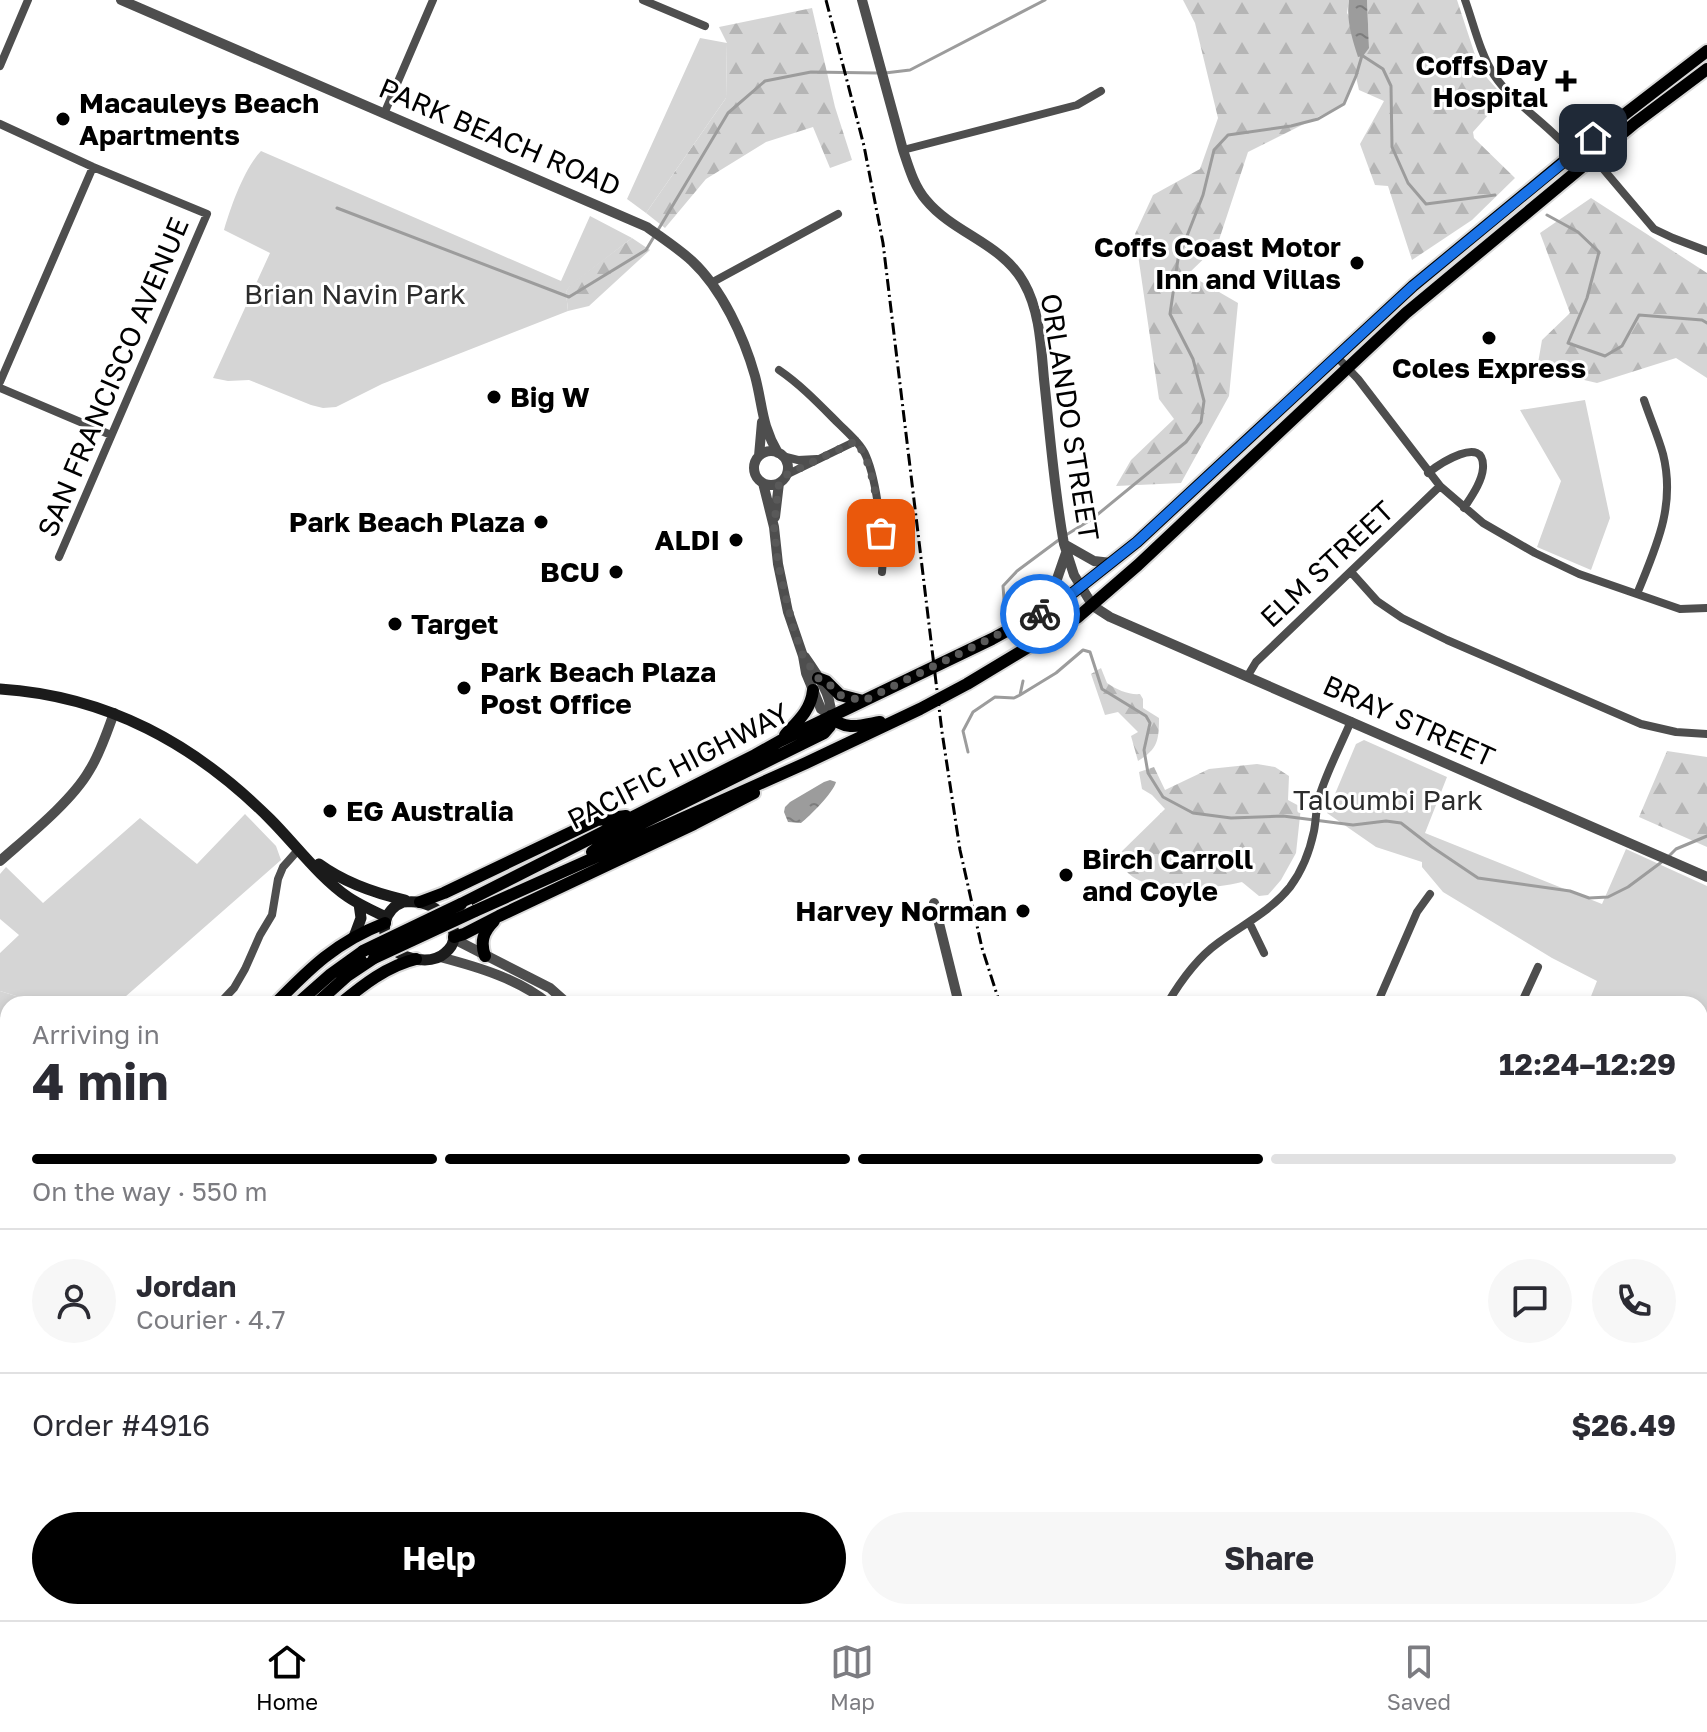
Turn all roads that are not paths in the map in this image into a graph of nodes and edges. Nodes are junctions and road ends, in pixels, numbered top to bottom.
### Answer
1 (28, 0) edge
2 (121, 0) edge
3 (433, 0) edge
4 (643, 0) edge
5 (862, 0) edge
6 (1465, 0) edge
7 (705, 26) dead end
8 (1707, 51) edge
9 (0, 66) edge
10 (1707, 69) edge
11 (1101, 91) dead end
12 (384, 114) junction
13 (0, 124) edge
14 (903, 150) junction
15 (1573, 154) junction
16 (1593, 157) junction
17 (93, 167) junction
18 (838, 214) dead end
19 (1707, 251) edge
20 (711, 283) junction
21 (1336, 356) junction
22 (1347, 367) junction
23 (779, 370) dead end
24 (0, 385) edge
25 (1644, 400) dead end
26 (762, 418) junction
27 (111, 435) junction
28 (856, 441) junction
29 (780, 454) junction
30 (759, 456) junction
31 (820, 458) junction
32 (1428, 473) junction
33 (782, 479) junction
34 (763, 483) junction
35 (1440, 486) junction
36 (1464, 508) junction
37 (774, 527) junction
38 (1065, 548) junction
39 (59, 557) dead end
40 (1111, 563) junction
41 (882, 572) dead end
42 (1351, 572) junction
43 (1081, 586) junction
44 (1637, 594) junction
45 (1093, 606) junction
46 (1707, 608) edge
47 (1029, 619) junction
48 (1247, 677) junction
49 (816, 684) junction
50 (0, 689) edge
51 (863, 701) junction
52 (114, 713) junction
53 (831, 716) junction
54 (899, 719) junction
55 (1351, 721) junction
56 (1707, 734) edge
57 (780, 741) junction
58 (806, 763) junction
59 (636, 815) junction
60 (299, 849) junction
61 (0, 861) edge
62 (572, 867) junction
63 (1707, 877) edge
64 (1430, 894) dead end
65 (416, 902) junction
66 (934, 903) dead end
67 (359, 904) junction
68 (499, 916) junction
69 (385, 920) junction
70 (1249, 922) junction
71 (354, 937) junction
72 (454, 938) junction
73 (1264, 953) dead end
74 (369, 954) junction
75 (485, 956) junction
76 (440, 957) junction
77 (416, 959) junction
78 (1538, 967) dead end
79 (226, 996) edge
80 (283, 996) edge
81 (306, 996) edge
82 (325, 996) edge
83 (350, 996) edge
84 (538, 996) edge
85 (559, 996) edge
86 (957, 996) edge
87 (1173, 996) edge
88 (1380, 996) edge
89 (1525, 996) edge

1 - 9 street
2 - 12 street, PARK BEACH ROAD
3 - 12 street
4 - 7 street
5 - 14 street, ORLANDO STREET
6 - 15 street
8 - 15 highway, PACIFIC HIGHWAY
10 - 16 highway, PACIFIC HIGHWAY
11 - 14 street
12 - 20 street, PARK BEACH ROAD
13 - 17 street
14 - 38 street, ORLANDO STREET
15 - 21 highway, PACIFIC HIGHWAY
16 - 19 street
16 - 22 highway, PACIFIC HIGHWAY
17 - 24 street
17 - 27 street, SAN FRANCISCO AVENUE
18 - 20 street
20 - 26 street, PARK BEACH ROAD
21 - 22 street
21 - 40 highway, PACIFIC HIGHWAY
22 - 32 street
22 - 45 highway, PACIFIC HIGHWAY
23 - 28 street
24 - 27 street
25 - 44 street
26 - 29 street, PARK BEACH ROAD
26 - 30 street, PARK BEACH ROAD
27 - 39 street, SAN FRANCISCO AVENUE
28 - 31 street
28 - 41 street
29 - 30 street
29 - 31 street
29 - 33 street
30 - 34 street
31 - 33 street
32 - 35 street
32 - 36 street
33 - 34 street
33 - 37 street
34 - 37 street
35 - 36 street
35 - 42 street, ELM STREET
36 - 44 street
37 - 49 street
38 - 40 street
38 - 43 street, ORLANDO STREET
38 - 47 street
40 - 43 highway, PACIFIC HIGHWAY
42 - 48 street, ELM STREET
42 - 56 street
43 - 45 street, ORLANDO STREET
43 - 47 highway, PACIFIC HIGHWAY
44 - 46 street
45 - 48 street, BRAY STREET
45 - 54 highway, PACIFIC HIGHWAY
47 - 51 highway, PACIFIC HIGHWAY
48 - 55 street, BRAY STREET
49 - 51 highway
49 - 53 street
49 - 57 highway
50 - 52 main road
51 - 53 highway, PACIFIC HIGHWAY
52 - 60 main road
52 - 61 street
53 - 54 highway
53 - 57 highway, PACIFIC HIGHWAY
53 - 62 highway
54 - 58 highway, PACIFIC HIGHWAY
55 - 63 street, BRAY STREET
55 - 70 street
57 - 59 highway, PACIFIC HIGHWAY
58 - 62 highway, PACIFIC HIGHWAY
58 - 68 highway
59 - 65 highway
59 - 74 highway, PACIFIC HIGHWAY, bridge
60 - 65 main road
60 - 67 main road
60 - 79 street
62 - 74 highway, PACIFIC HIGHWAY, bridge
64 - 88 street
65 - 69 main road
65 - 72 main road
66 - 86 street
67 - 69 main road
67 - 71 main road
68 - 72 highway
68 - 75 highway
69 - 71 highway
69 - 77 main road
70 - 73 street
70 - 87 street
71 - 80 highway
72 - 75 street
72 - 76 main road
74 - 81 highway, PACIFIC HIGHWAY
74 - 82 highway, PACIFIC HIGHWAY
75 - 85 street
76 - 77 main road
76 - 84 street
77 - 83 highway
78 - 89 street

